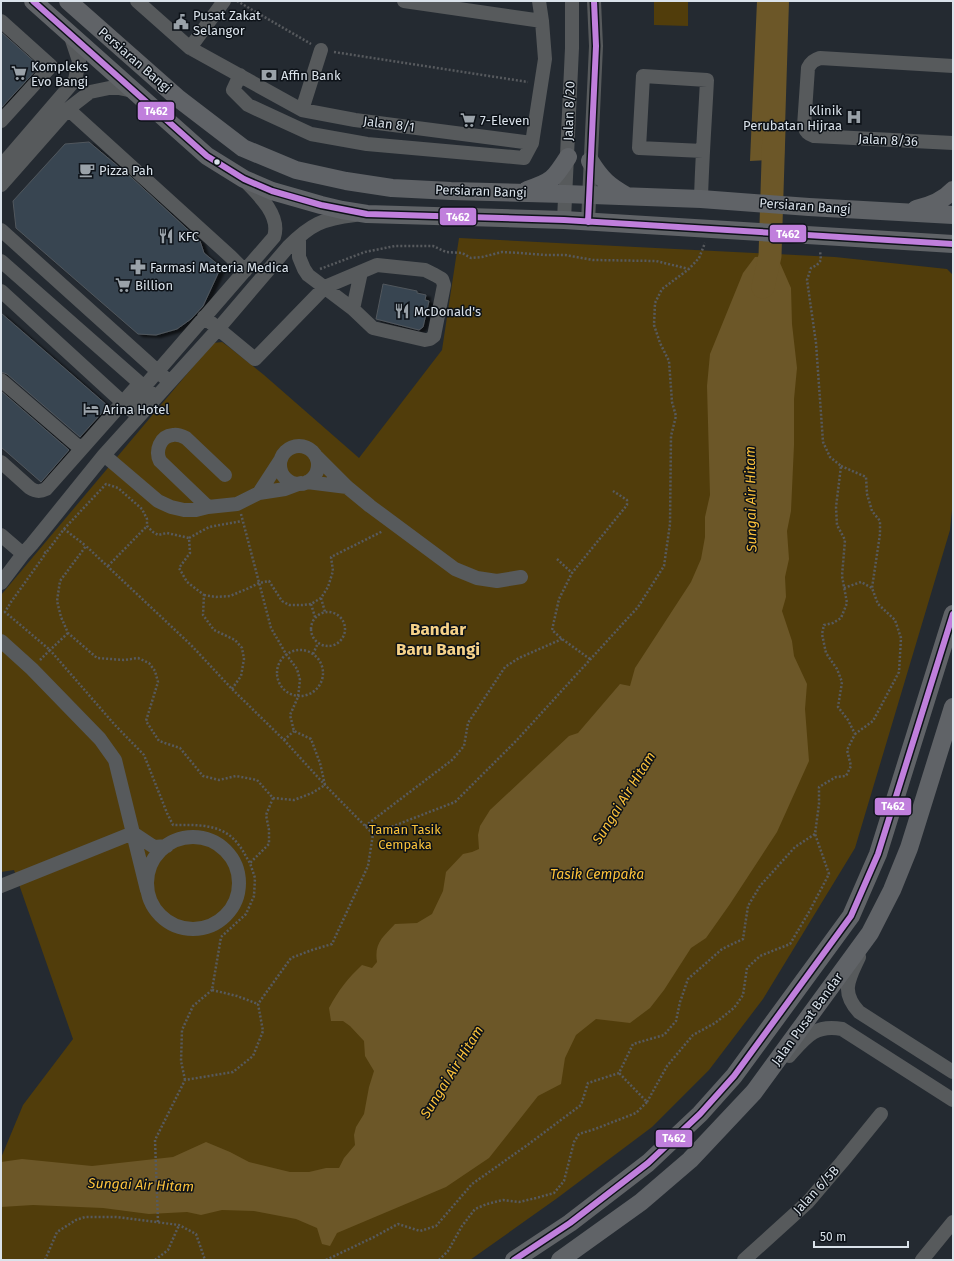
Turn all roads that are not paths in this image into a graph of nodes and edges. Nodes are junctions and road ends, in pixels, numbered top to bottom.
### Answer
1 (33, 1) edge
2 (68, 1) edge
3 (137, 1) edge
4 (224, 1) edge
5 (404, 1) edge
6 (539, 1) edge
7 (572, 1) edge
8 (594, 1) edge
9 (542, 21) junction
10 (1, 22) edge
11 (70, 34) junction
12 (190, 48) junction
13 (322, 50) road end
14 (953, 66) edge
15 (240, 76) junction
16 (134, 91) junction
17 (68, 109) junction
18 (302, 110) junction
19 (1, 121) edge
20 (532, 143) junction
21 (953, 143) edge
22 (703, 151) junction
23 (568, 157) junction
24 (590, 161) junction
25 (1, 166) edge
26 (244, 179) junction
27 (1, 185) edge
28 (953, 190) edge
29 (519, 192) junction
30 (565, 194) junction
31 (589, 195) junction
32 (628, 196) junction
33 (701, 199) junction
34 (907, 212) junction
35 (367, 214) junction
36 (953, 215) edge
37 (564, 220) junction
38 (588, 222) junction
39 (1, 230) edge
40 (274, 237) junction
41 (298, 237) junction
42 (953, 244) edge
43 (288, 247) junction
44 (1, 261) edge
45 (245, 271) junction
46 (361, 272) junction
47 (325, 287) junction
48 (1, 291) edge
49 (353, 309) junction
50 (204, 318) junction
51 (218, 329) junction
52 (157, 371) junction
53 (1, 380) edge
54 (169, 382) junction
55 (147, 389) junction
56 (122, 403) junction
57 (81, 449) junction
58 (104, 455) junction
59 (315, 455) junction
60 (281, 460) junction
61 (1, 462) edge
62 (225, 475) dead end
63 (304, 483) junction
64 (347, 487) junction
65 (258, 493) junction
66 (208, 507) junction
67 (1, 535) edge
68 (28, 549) junction
69 (521, 577) dead end
70 (1, 583) edge
71 (953, 614) edge
72 (1, 641) edge
73 (953, 707) edge
74 (133, 833) junction
75 (167, 846) junction
76 (1, 886) edge
77 (147, 890) junction
78 (870, 933) junction
79 (953, 1072) edge
80 (754, 1092) junction
81 (953, 1100) edge
82 (881, 1114) dead end
83 (953, 1222) edge
84 (514, 1260) edge
85 (560, 1260) edge
86 (744, 1260) edge
87 (922, 1260) edge

1 - 11 main road, Persiaran Bangi
2 - 29 main road, Persiaran Bangi
3 - 12 street, Jalan 8/1
4 - 12 street
5 - 9 street
6 - 9 street
7 - 23 street, Jalan 8/20
8 - 24 street, Jalan 8/20
9 - 20 street
10 - 19 street
11 - 16 main road, Persiaran Bangi
11 - 25 street
12 - 15 street, Jalan 8/1
13 - 18 street
14 - 21 street, Jalan 8/36
15 - 18 street, Jalan 8/1
15 - 20 street
16 - 17 street
16 - 26 main road, Persiaran Bangi
17 - 27 street
17 - 45 street
18 - 20 street, Jalan 8/1
22 - 22 street
22 - 33 street
23 - 29 main road
23 - 30 street, Jalan 8/20
24 - 31 street, Jalan 8/20
24 - 32 main road
26 - 35 main road, Persiaran Bangi
26 - 40 street
28 - 34 main road
29 - 30 main road, Persiaran Bangi
30 - 31 main road, Persiaran Bangi
30 - 37 street, Jalan 8/20
31 - 32 main road, Persiaran Bangi
31 - 38 street, Jalan 8/20
32 - 33 main road, Persiaran Bangi
33 - 34 main road, Persiaran Bangi
34 - 36 main road, Persiaran Bangi
35 - 37 main road, Persiaran Bangi
35 - 41 street
37 - 38 main road, Persiaran Bangi
38 - 42 main road, Persiaran Bangi
39 - 52 street
40 - 43 street
40 - 45 street
41 - 43 street
41 - 47 street
43 - 51 street
44 - 55 street
45 - 50 street
46 - 47 street
46 - 49 street
46 - 49 street
47 - 49 street
47 - 51 street
48 - 56 street
50 - 51 street
50 - 52 street
51 - 54 street
52 - 54 street
52 - 55 street
53 - 57 street
54 - 55 street
55 - 56 street
55 - 58 street
56 - 57 street
57 - 61 street
58 - 66 street
58 - 68 street
59 - 60 street
59 - 63 street
59 - 64 street
60 - 63 street
60 - 65 street
62 - 66 street
63 - 64 street
63 - 65 street
64 - 69 street
65 - 66 street
67 - 68 street
68 - 70 street
71 - 84 main road, Jalan Pusat Bandar
72 - 74 street
73 - 78 main road, Jalan Pusat Bandar
74 - 75 street
74 - 76 street
74 - 77 street
75 - 77 street
75 - 77 street
78 - 79 street
78 - 80 main road, Jalan Pusat Bandar
80 - 81 street
80 - 85 main road, Jalan Pusat Bandar
82 - 86 street, Jalan 6/5B
83 - 87 street

